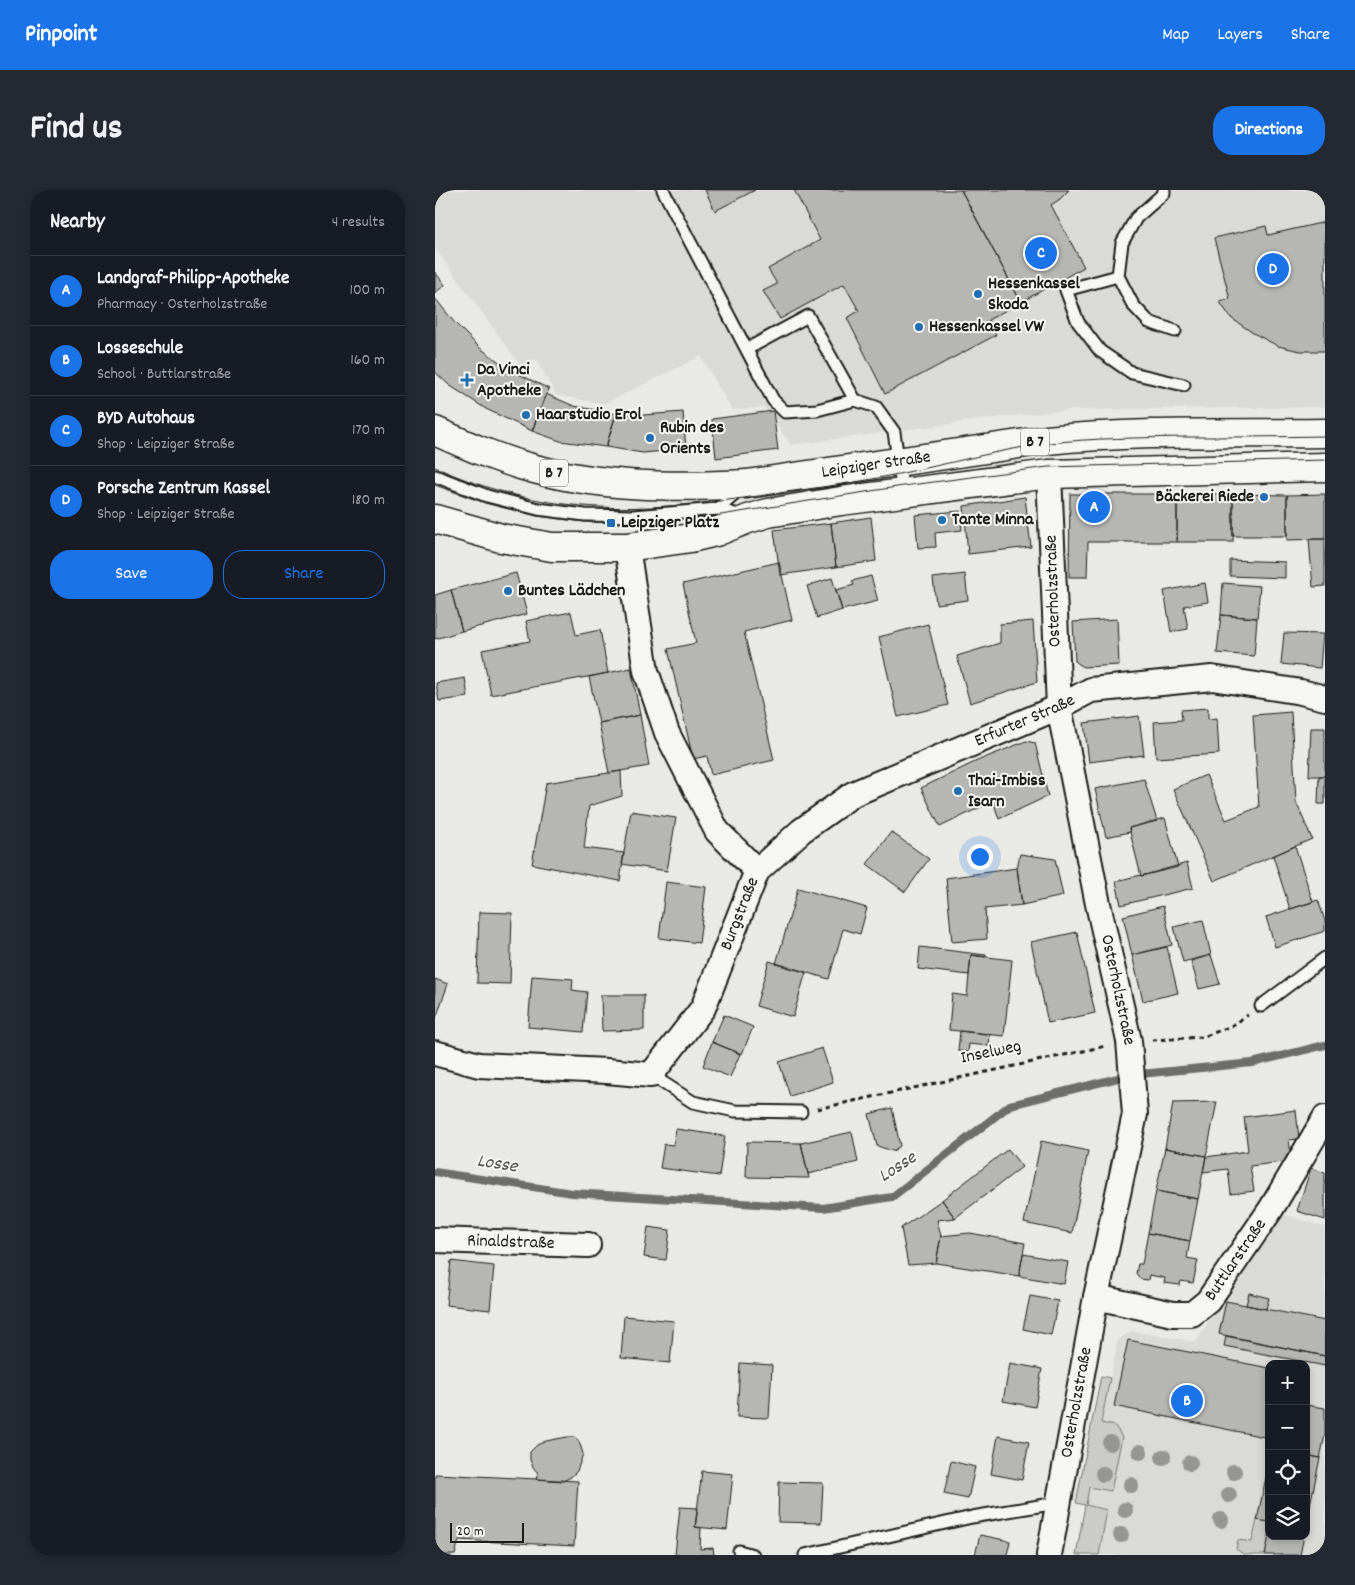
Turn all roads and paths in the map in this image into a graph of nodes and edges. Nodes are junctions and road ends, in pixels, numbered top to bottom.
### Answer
1 (663, 190) edge
2 (1164, 190) edge
3 (1117, 276) junction
4 (1175, 331) dead end
5 (747, 349) junction
6 (1184, 385) dead end
7 (855, 400) junction
8 (435, 431) edge
9 (1325, 433) edge
10 (1047, 440) junction
11 (899, 463) junction
12 (1325, 467) edge
13 (1049, 474) junction
14 (435, 476) edge
15 (747, 484) junction
16 (903, 493) junction
17 (718, 509) junction
18 (748, 519) junction
19 (435, 520) edge
20 (627, 547) junction
21 (1325, 698) edge
22 (1059, 707) junction
23 (757, 871) junction
24 (1325, 958) edge
25 (1261, 1006) joint
26 (1129, 1046) junction
27 (435, 1053) edge
28 (651, 1075) junction
29 (801, 1112) joint
30 (1325, 1118) edge
31 (435, 1240) edge
32 (588, 1245) dead end
33 (1096, 1297) junction
34 (1057, 1504) junction
35 (739, 1551) dead end
36 (753, 1555) edge
37 (805, 1555) edge
38 (1049, 1555) edge

1 - 5 lane
2 - 3 lane
3 - 4 lane
3 - 6 lane
5 - 7 lane
5 - 7 lane
7 - 11 lane
8 - 15 main road, Leipziger Straße / B 7
9 - 10 main road, Leipziger Straße / B 7
10 - 11 main road, Leipziger Straße / B 7
10 - 13 main road
11 - 15 main road, Leipziger Straße / B 7
11 - 16 lane
12 - 13 main road, B 7
13 - 16 main road, B 7
13 - 22 street, Osterholzstraße
14 - 17 lane
15 - 17 lane
16 - 18 main road, B 7
17 - 18 lane
18 - 20 main road, B 7
19 - 20 main road, B 7
20 - 23 street, Burgstraße
21 - 22 street, Erfurter Straße
22 - 23 street, Erfurter Straße
22 - 26 street, Osterholzstraße
23 - 28 street, Burgstraße
24 - 25 lane
25 - 26 path, Inselweg
26 - 29 path, Inselweg
26 - 33 street, Osterholzstraße
27 - 28 street
28 - 29 lane
30 - 33 street, Buttlarstraße
31 - 32 street, Rinaldstraße
33 - 34 street, Osterholzstraße
34 - 37 lane
34 - 38 street, Osterholzstraße
35 - 36 lane

